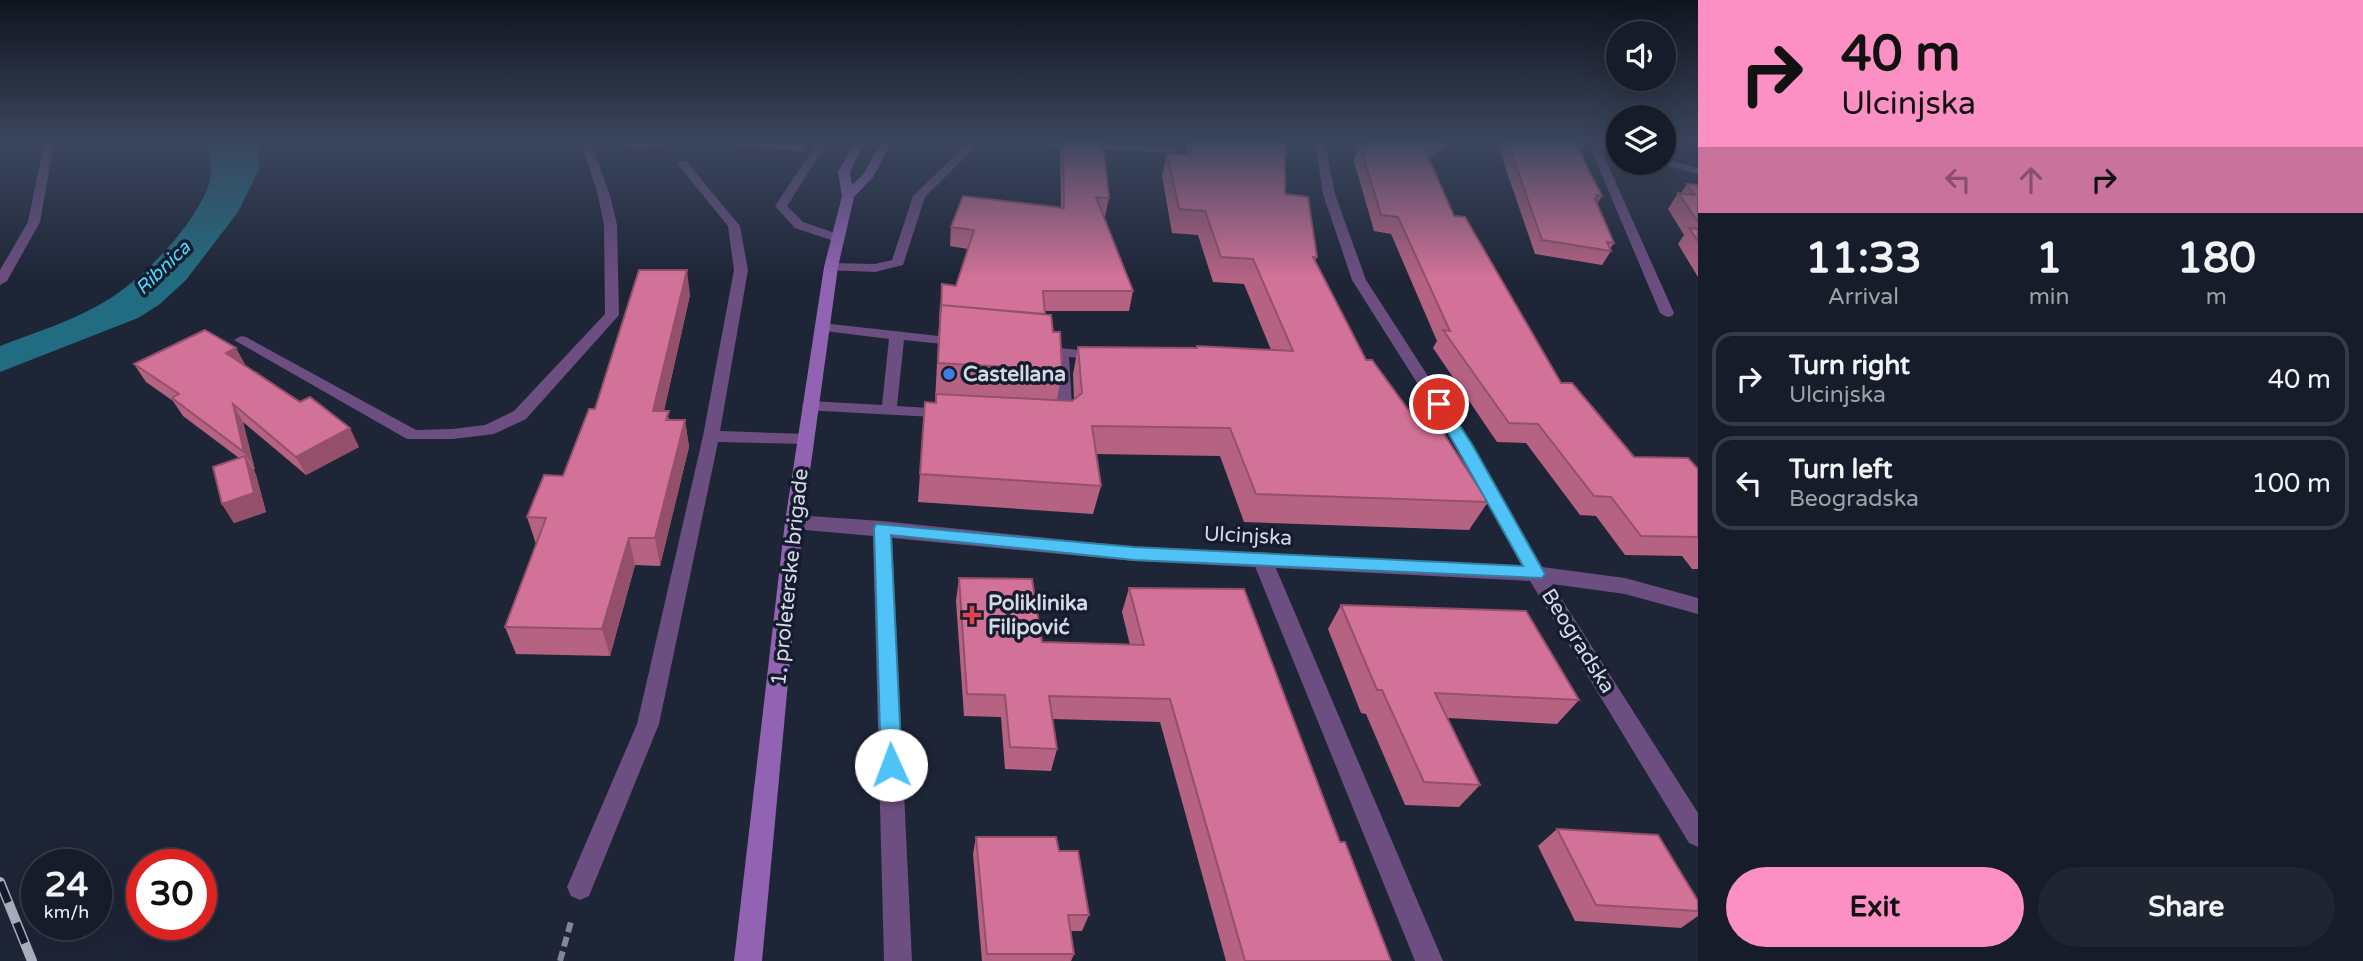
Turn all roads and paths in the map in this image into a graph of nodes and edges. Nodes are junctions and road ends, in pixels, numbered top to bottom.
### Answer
1 (40, 188) edge
2 (601, 188) edge
3 (703, 188) edge
4 (794, 188) edge
5 (847, 188) edge
6 (856, 188) edge
7 (927, 188) edge
8 (1328, 188) edge
9 (1613, 188) edge
10 (848, 196) junction
11 (836, 238) junction
12 (831, 267) junction
13 (0, 281) edge
14 (1667, 313) dead end
15 (822, 327) junction
16 (897, 335) junction
17 (241, 340) dead end
18 (979, 343) edge
19 (1020, 348) edge
20 (1061, 352) junction
21 (1113, 358) edge
22 (810, 406) junction
23 (888, 410) junction
24 (956, 414) edge
25 (1052, 420) edge
26 (712, 436) junction
27 (806, 439) junction
28 (794, 522) junction
29 (882, 528) junction
30 (1262, 559) junction
31 (1536, 574) junction
32 (1698, 606) edge
33 (1698, 835) edge
34 (580, 887) joint
35 (560, 961) edge
36 (748, 961) edge
37 (898, 961) edge
38 (1429, 961) edge

1 - 13 street
2 - 17 street
3 - 26 street
4 - 11 street
5 - 10 main road
6 - 10 main road
7 - 12 street
8 - 31 street, Beogradska
9 - 14 street
10 - 11 main road, 1. proleterske brigade
11 - 12 main road, 1. proleterske brigade
12 - 15 main road, 1. proleterske brigade
15 - 16 street
15 - 22 main road, 1. proleterske brigade
16 - 18 street
16 - 23 street
19 - 20 street
20 - 21 street
20 - 25 street
22 - 23 street
22 - 27 main road, 1. proleterske brigade
23 - 24 street
26 - 27 street
26 - 34 street
27 - 28 main road, 1. proleterske brigade
28 - 29 street, Ulcinjska
28 - 36 main road, 1. proleterske brigade
29 - 30 street, Ulcinjska
29 - 37 street
30 - 31 street, Ulcinjska
30 - 38 street
31 - 32 street, Ulcinjska
31 - 33 street, Beogradska
34 - 35 path

